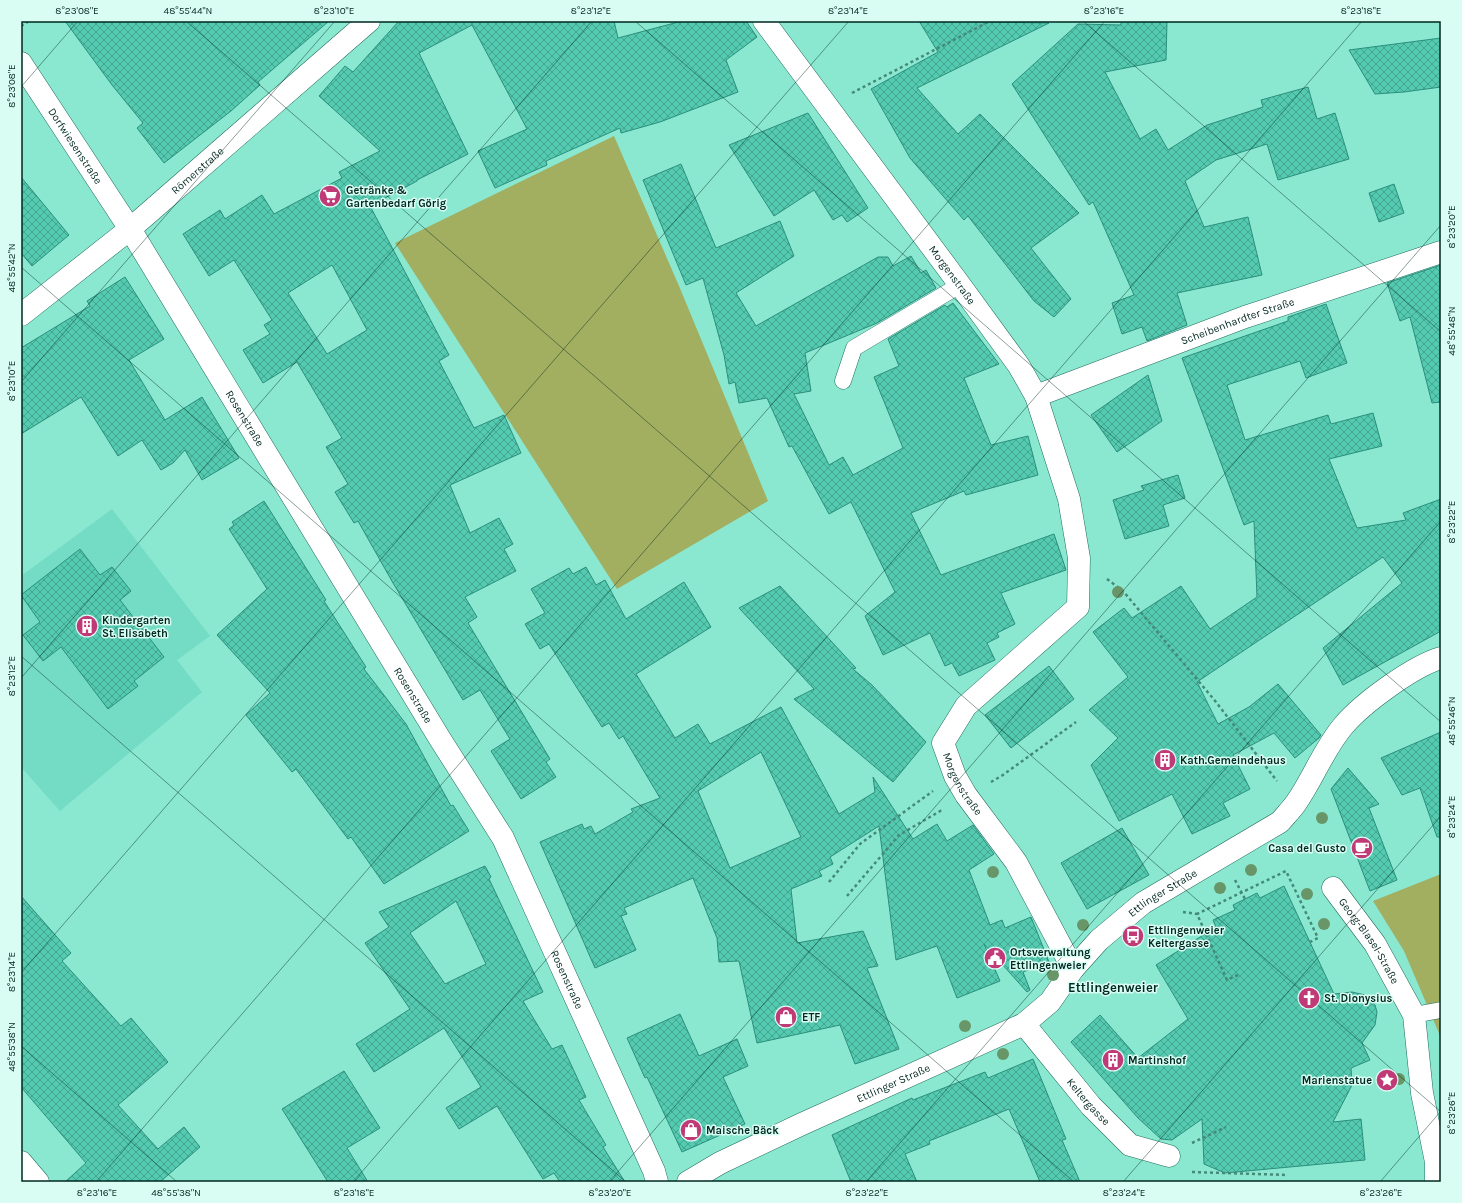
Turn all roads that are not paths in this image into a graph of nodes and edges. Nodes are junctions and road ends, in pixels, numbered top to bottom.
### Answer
1 (368, 21) edge
2 (764, 21) edge
3 (21, 63) edge
4 (130, 229) junction
5 (1441, 252) edge
6 (960, 285) junction
7 (21, 315) edge
8 (842, 381) dead end
9 (1036, 396) junction
10 (1441, 658) edge
11 (1334, 888) dead end
12 (1073, 969) junction
13 (1441, 1010) edge
14 (1414, 1015) junction
15 (1024, 1024) junction
16 (1169, 1156) road end
17 (657, 1182) edge
18 (688, 1182) edge
19 (1436, 1182) edge

1 - 4 street, Römerstraße
2 - 6 street, Morgenstraße
3 - 4 street, Dorfwiesenstraße
4 - 7 street, Römerstraße
4 - 17 street, Rosenstraße
5 - 9 street, Scheibenhardter Straße
6 - 8 lane
6 - 9 street, Morgenstraße
9 - 12 street, Morgenstraße
10 - 12 street, Ettlinger Straße
11 - 14 street, Georg-Blasel-Straße
12 - 15 street, Ettlinger Straße
13 - 14 lane
14 - 19 street, Georg-Blasel-Straße
15 - 16 street, Keltergasse
15 - 18 street, Ettlinger Straße

